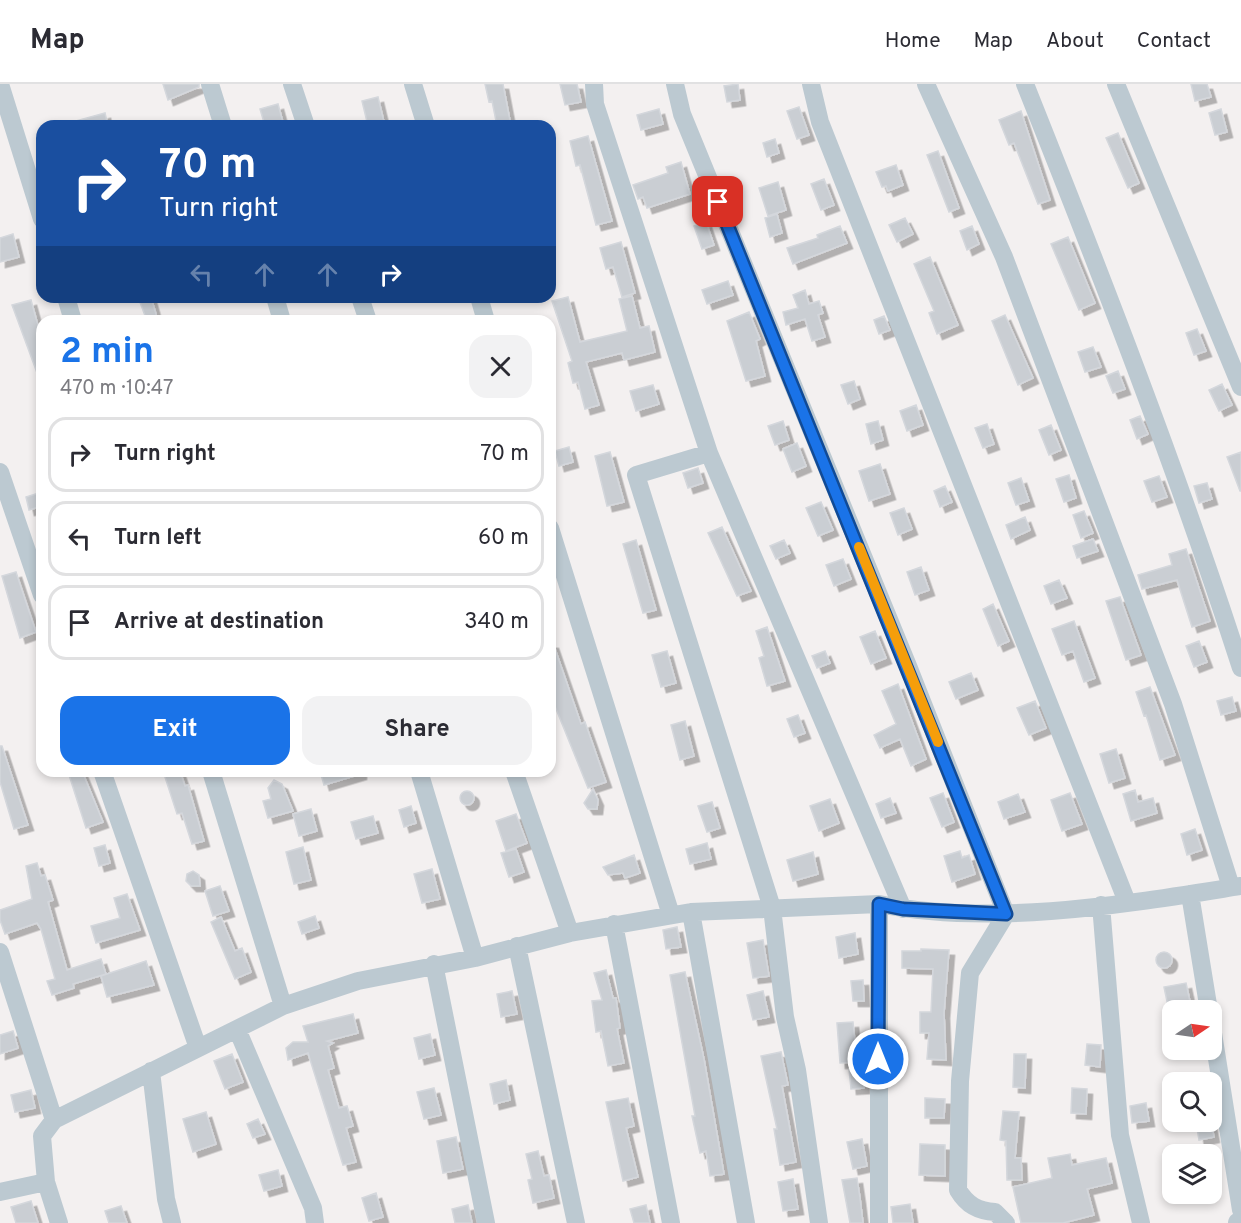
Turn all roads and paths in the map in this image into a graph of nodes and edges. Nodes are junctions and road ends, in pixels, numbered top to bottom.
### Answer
1 (0, 84) edge
2 (210, 84) edge
3 (292, 84) edge
4 (413, 84) edge
5 (594, 84) edge
6 (675, 84) edge
7 (811, 84) edge
8 (926, 84) edge
9 (1025, 84) edge
10 (1116, 84) edge
11 (221, 120) edge
12 (304, 120) edge
13 (424, 120) edge
14 (36, 200) edge
15 (1241, 387) edge
16 (709, 453) junction
17 (0, 472) edge
18 (556, 547) edge
19 (36, 577) edge
20 (1241, 668) edge
21 (104, 777) edge
22 (213, 777) edge
23 (421, 777) edge
24 (516, 777) edge
25 (1236, 886) edge
26 (1190, 894) junction
27 (1127, 902) junction
28 (879, 904) junction
29 (1101, 905) junction
30 (772, 908) junction
31 (903, 909) junction
32 (691, 912) junction
33 (1006, 914) junction
34 (671, 915) junction
35 (614, 924) junction
36 (570, 933) junction
37 (517, 946) junction
38 (0, 952) edge
39 (476, 958) junction
40 (434, 964) junction
41 (1207, 1000) edge
42 (283, 1006) junction
43 (237, 1029) junction
44 (198, 1048) junction
45 (1217, 1060) edge
46 (151, 1071) junction
47 (54, 1120) junction
48 (45, 1182) junction
49 (0, 1192) edge
50 (1241, 1210) edge
51 (59, 1223) edge
52 (172, 1223) edge
53 (315, 1223) edge
54 (486, 1223) edge
55 (576, 1223) edge
56 (671, 1223) edge
57 (746, 1223) edge
58 (819, 1223) edge
59 (879, 1223) edge
60 (1006, 1223) edge
61 (1141, 1223) edge

1 - 14 street
2 - 11 street
3 - 12 street
4 - 13 street
5 - 16 street
6 - 33 street
7 - 27 street
8 - 25 street
9 - 20 street
10 - 15 street
16 - 30 street
16 - 31 street
17 - 19 street
18 - 34 street
21 - 44 street
22 - 42 street
23 - 39 street
24 - 36 street
25 - 26 street
26 - 27 street
26 - 41 street
27 - 29 street
28 - 30 street
28 - 31 street
28 - 59 street
29 - 33 street
29 - 61 street
30 - 32 street
30 - 58 street
31 - 33 street
32 - 34 street
32 - 57 street
33 - 60 street
34 - 35 street
35 - 36 street
35 - 56 street
36 - 37 street
37 - 39 street
37 - 55 street
38 - 47 street
39 - 40 street
40 - 42 street
40 - 54 street
42 - 43 street
43 - 44 street
43 - 53 street
44 - 46 street
45 - 50 street
46 - 47 street
46 - 52 street
47 - 48 street
48 - 49 street
48 - 51 street

